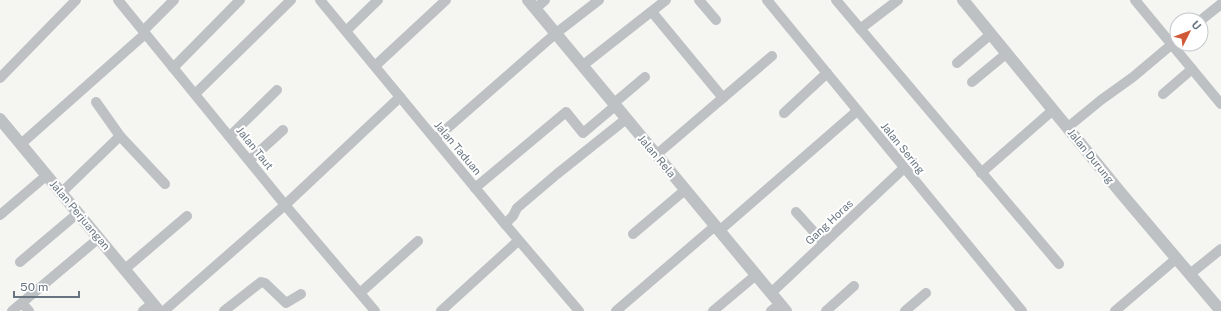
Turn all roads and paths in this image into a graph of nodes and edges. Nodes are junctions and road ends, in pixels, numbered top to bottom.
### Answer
1 (76, 0) edge
2 (118, 0) edge
3 (174, 0) edge
4 (240, 0) edge
5 (291, 0) edge
6 (320, 0) edge
7 (378, 0) edge
8 (446, 0) edge
9 (545, 0) edge
10 (599, 0) edge
11 (666, 0) edge
12 (699, 0) edge
13 (767, 0) edge
14 (836, 0) edge
15 (898, 0) edge
16 (963, 0) edge
17 (1135, 0) edge
18 (532, 4) edge
19 (1221, 4) edge
20 (652, 12) junction
21 (1209, 14) edge
22 (716, 20) dead end
23 (860, 29) junction
24 (346, 31) junction
25 (144, 33) junction
26 (556, 34) junction
27 (991, 34) junction
28 (1169, 37) edge
29 (1169, 46) edge
30 (1181, 52) edge
31 (1006, 53) junction
32 (772, 56) dead end
33 (957, 62) dead end
34 (375, 66) junction
35 (582, 66) junction
36 (173, 68) junction
37 (1192, 69) junction
38 (827, 73) junction
39 (645, 77) dead end
40 (0, 78) edge
41 (972, 82) dead end
42 (277, 90) dead end
43 (195, 94) junction
44 (1163, 94) dead end
45 (400, 97) junction
46 (723, 98) junction
47 (96, 102) dead end
48 (1221, 104) edge
49 (614, 105) junction
50 (1053, 110) junction
51 (857, 111) junction
52 (784, 113) dead end
53 (626, 119) junction
54 (0, 120) edge
55 (1068, 127) junction
56 (283, 130) dead end
57 (120, 136) junction
58 (230, 136) junction
59 (435, 139) junction
60 (21, 144) junction
61 (656, 156) junction
62 (250, 160) junction
63 (904, 168) junction
64 (981, 173) junction
65 (47, 175) junction
66 (165, 184) dead end
67 (475, 188) junction
68 (685, 190) junction
69 (61, 192) junction
70 (285, 205) junction
71 (796, 212) dead end
72 (78, 213) junction
73 (0, 215) edge
74 (187, 216) dead end
75 (505, 224) junction
76 (717, 228) junction
77 (633, 234) dead end
78 (99, 238) junction
79 (418, 241) dead end
80 (518, 241) junction
81 (824, 243) junction
82 (1221, 248) edge
83 (1177, 258) junction
84 (20, 262) dead end
85 (1059, 264) dead end
86 (125, 269) junction
87 (1190, 274) junction
88 (756, 275) junction
89 (854, 286) dead end
90 (360, 293) junction
91 (771, 293) junction
92 (926, 293) dead end
93 (301, 294) dead end
94 (22, 303) junction
95 (156, 307) edge
96 (779, 309) edge
97 (12, 311) edge
98 (29, 311) edge
99 (143, 311) edge
100 (164, 311) edge
101 (224, 311) edge
102 (375, 311) edge
103 (441, 311) edge
104 (578, 311) edge
105 (616, 311) edge
106 (713, 311) edge
107 (826, 311) edge
108 (905, 311) edge
109 (1021, 311) edge
110 (1115, 311) edge
111 (1221, 311) edge

1 - 40 street
2 - 25 street, Jalan Taut
3 - 25 street
4 - 36 street
5 - 43 street
6 - 24 street, Jalan Taduan
7 - 24 street
8 - 34 street
9 - 18 street
10 - 26 street
11 - 20 street
12 - 22 street
13 - 38 street, Jalan Sering
14 - 23 street
15 - 23 street
16 - 27 street, Jalan Durung
17 - 28 street
18 - 26 street, Jalan Rela
19 - 21 street
20 - 35 street
20 - 46 street
23 - 64 street
24 - 34 street, Jalan Taduan
25 - 36 street, Jalan Taut
25 - 60 street
26 - 35 street, Jalan Rela
26 - 59 street
27 - 31 street, Jalan Durung
27 - 33 street
29 - 55 street
30 - 37 street
31 - 41 street
31 - 50 street, Jalan Durung
32 - 46 street
34 - 45 street, Jalan Taduan
35 - 49 street, Jalan Rela
36 - 43 street, Jalan Taut
37 - 44 street
37 - 48 street
38 - 51 street, Jalan Sering
38 - 52 street
39 - 49 street
42 - 58 street
43 - 58 street, Jalan Taut
45 - 59 street, Jalan Taduan
45 - 70 street
46 - 61 street
47 - 57 street
49 - 53 street, Jalan Rela
49 - 67 street
50 - 55 street, Jalan Durung
50 - 64 street
51 - 63 street, Jalan Sering
51 - 76 street
53 - 61 street, Jalan Rela
53 - 75 street
54 - 60 street, Jalan Perjuangan
55 - 83 street, Jalan Durung
56 - 62 street
57 - 66 street
57 - 69 street
58 - 62 street, Jalan Taut
59 - 67 street, Jalan Taduan
60 - 65 street, Jalan Perjuangan
61 - 68 street, Jalan Rela
62 - 70 street, Jalan Taut
63 - 81 street, Gang Horas
63 - 109 street, Jalan Sering
64 - 85 street
65 - 69 street, Jalan Perjuangan
65 - 73 street
67 - 75 street, Jalan Taduan
68 - 76 street, Jalan Rela
68 - 77 street
69 - 72 street, Jalan Perjuangan
70 - 90 street, Jalan Taut
70 - 100 street
71 - 81 street
72 - 78 street, Jalan Perjuangan
72 - 84 street
74 - 86 street
75 - 80 street, Jalan Taduan
76 - 88 street, Jalan Rela
76 - 105 street
78 - 86 street, Jalan Perjuangan
78 - 94 street
79 - 90 street
80 - 103 street
80 - 104 street, Jalan Taduan
81 - 91 street, Gang Horas
82 - 87 street
83 - 87 street, Jalan Durung
83 - 110 street
86 - 95 street, Jalan Perjuangan
87 - 111 street, Jalan Durung
88 - 91 street, Jalan Rela
88 - 106 street
89 - 107 street
90 - 102 street, Jalan Taut
91 - 96 street, Jalan Rela
92 - 108 street
93 - 101 street
94 - 97 street
94 - 98 street
95 - 99 street

